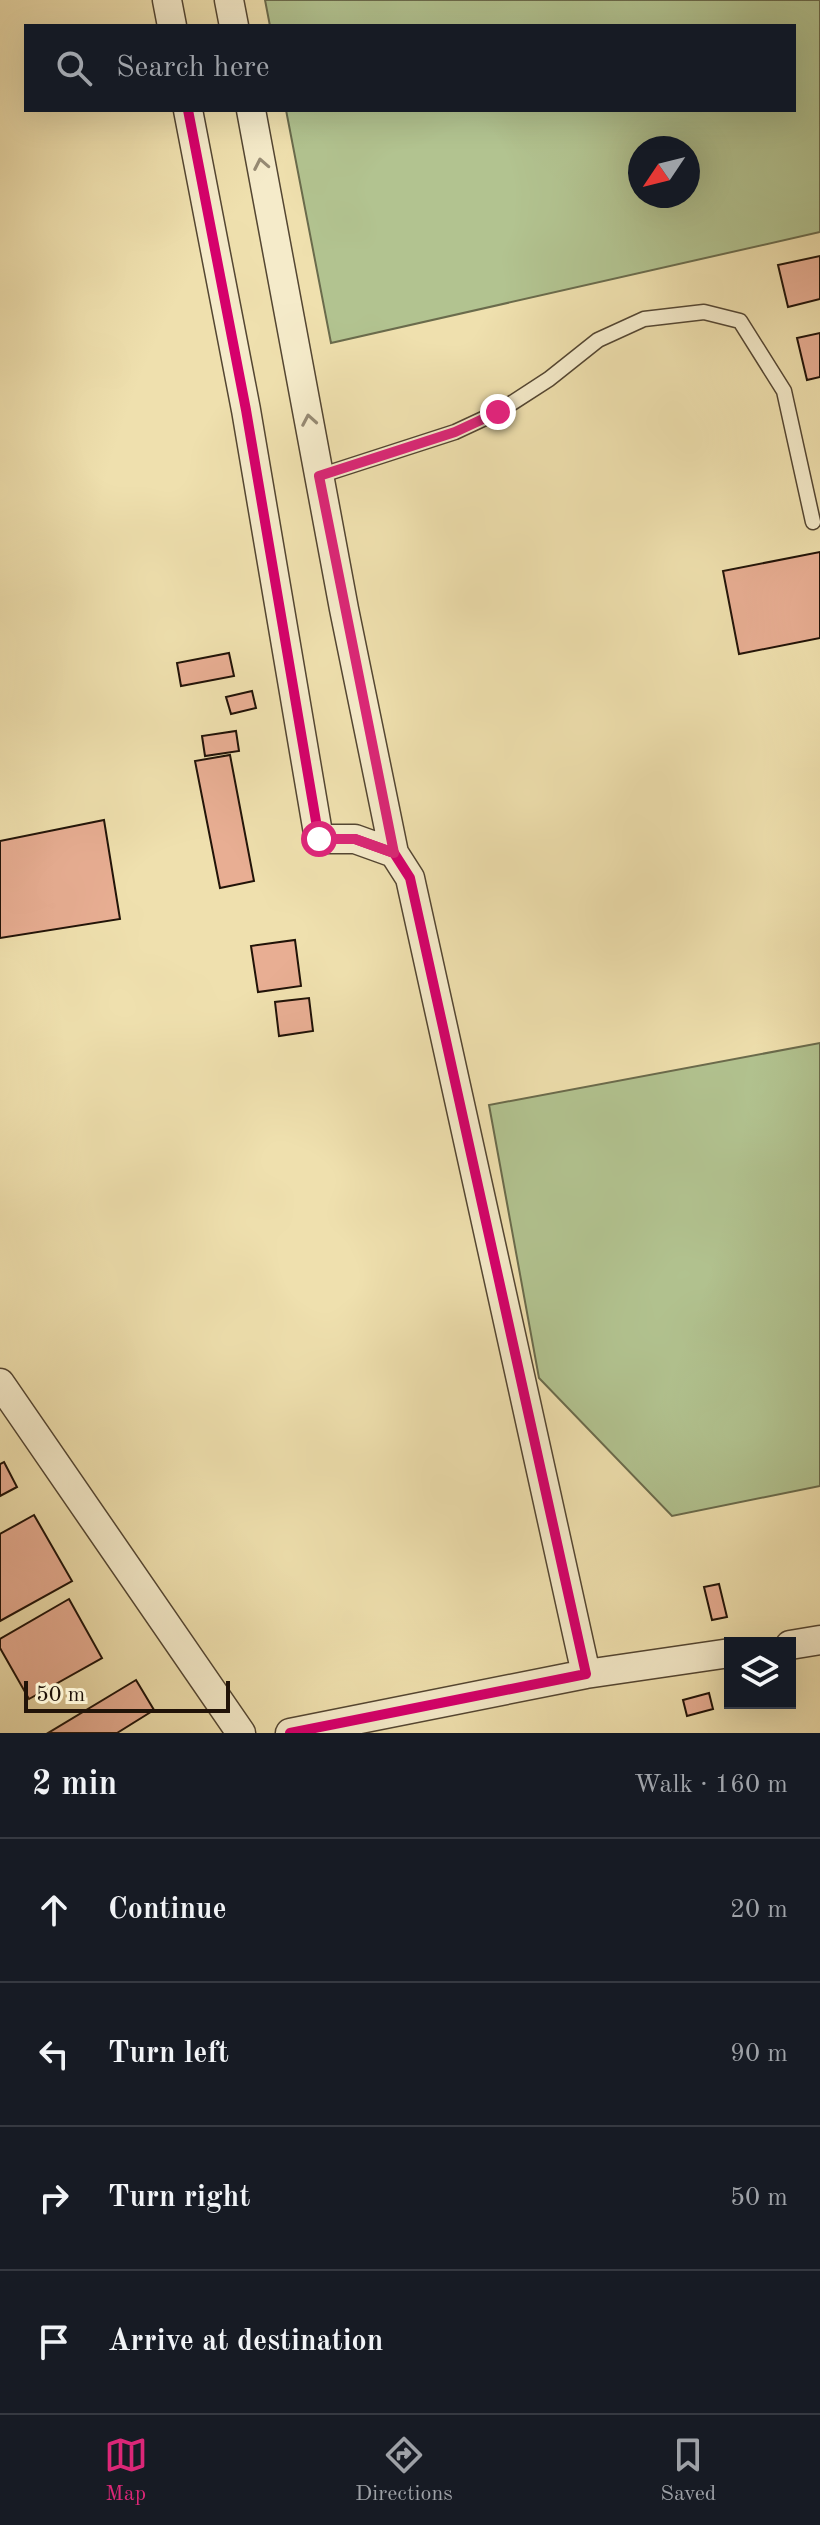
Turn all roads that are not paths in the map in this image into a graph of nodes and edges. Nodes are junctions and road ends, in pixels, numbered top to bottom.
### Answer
1 (167, 0) edge
2 (229, 0) edge
3 (172, 24) edge
4 (234, 24) edge
5 (188, 112) edge
6 (251, 112) edge
7 (319, 476) junction
8 (813, 522) dead end
9 (394, 853) junction
10 (0, 1383) edge
11 (820, 1640) edge
12 (796, 1644) edge
13 (724, 1654) edge
14 (586, 1674) junction
15 (241, 1733) edge
16 (290, 1733) edge

1 - 3 street
2 - 4 street
5 - 9 street
7 -> 6 street
7 - 8 lane
7 - 9 street
9 - 14 street
10 - 15 street
11 - 12 street
13 - 14 street
14 - 16 street

